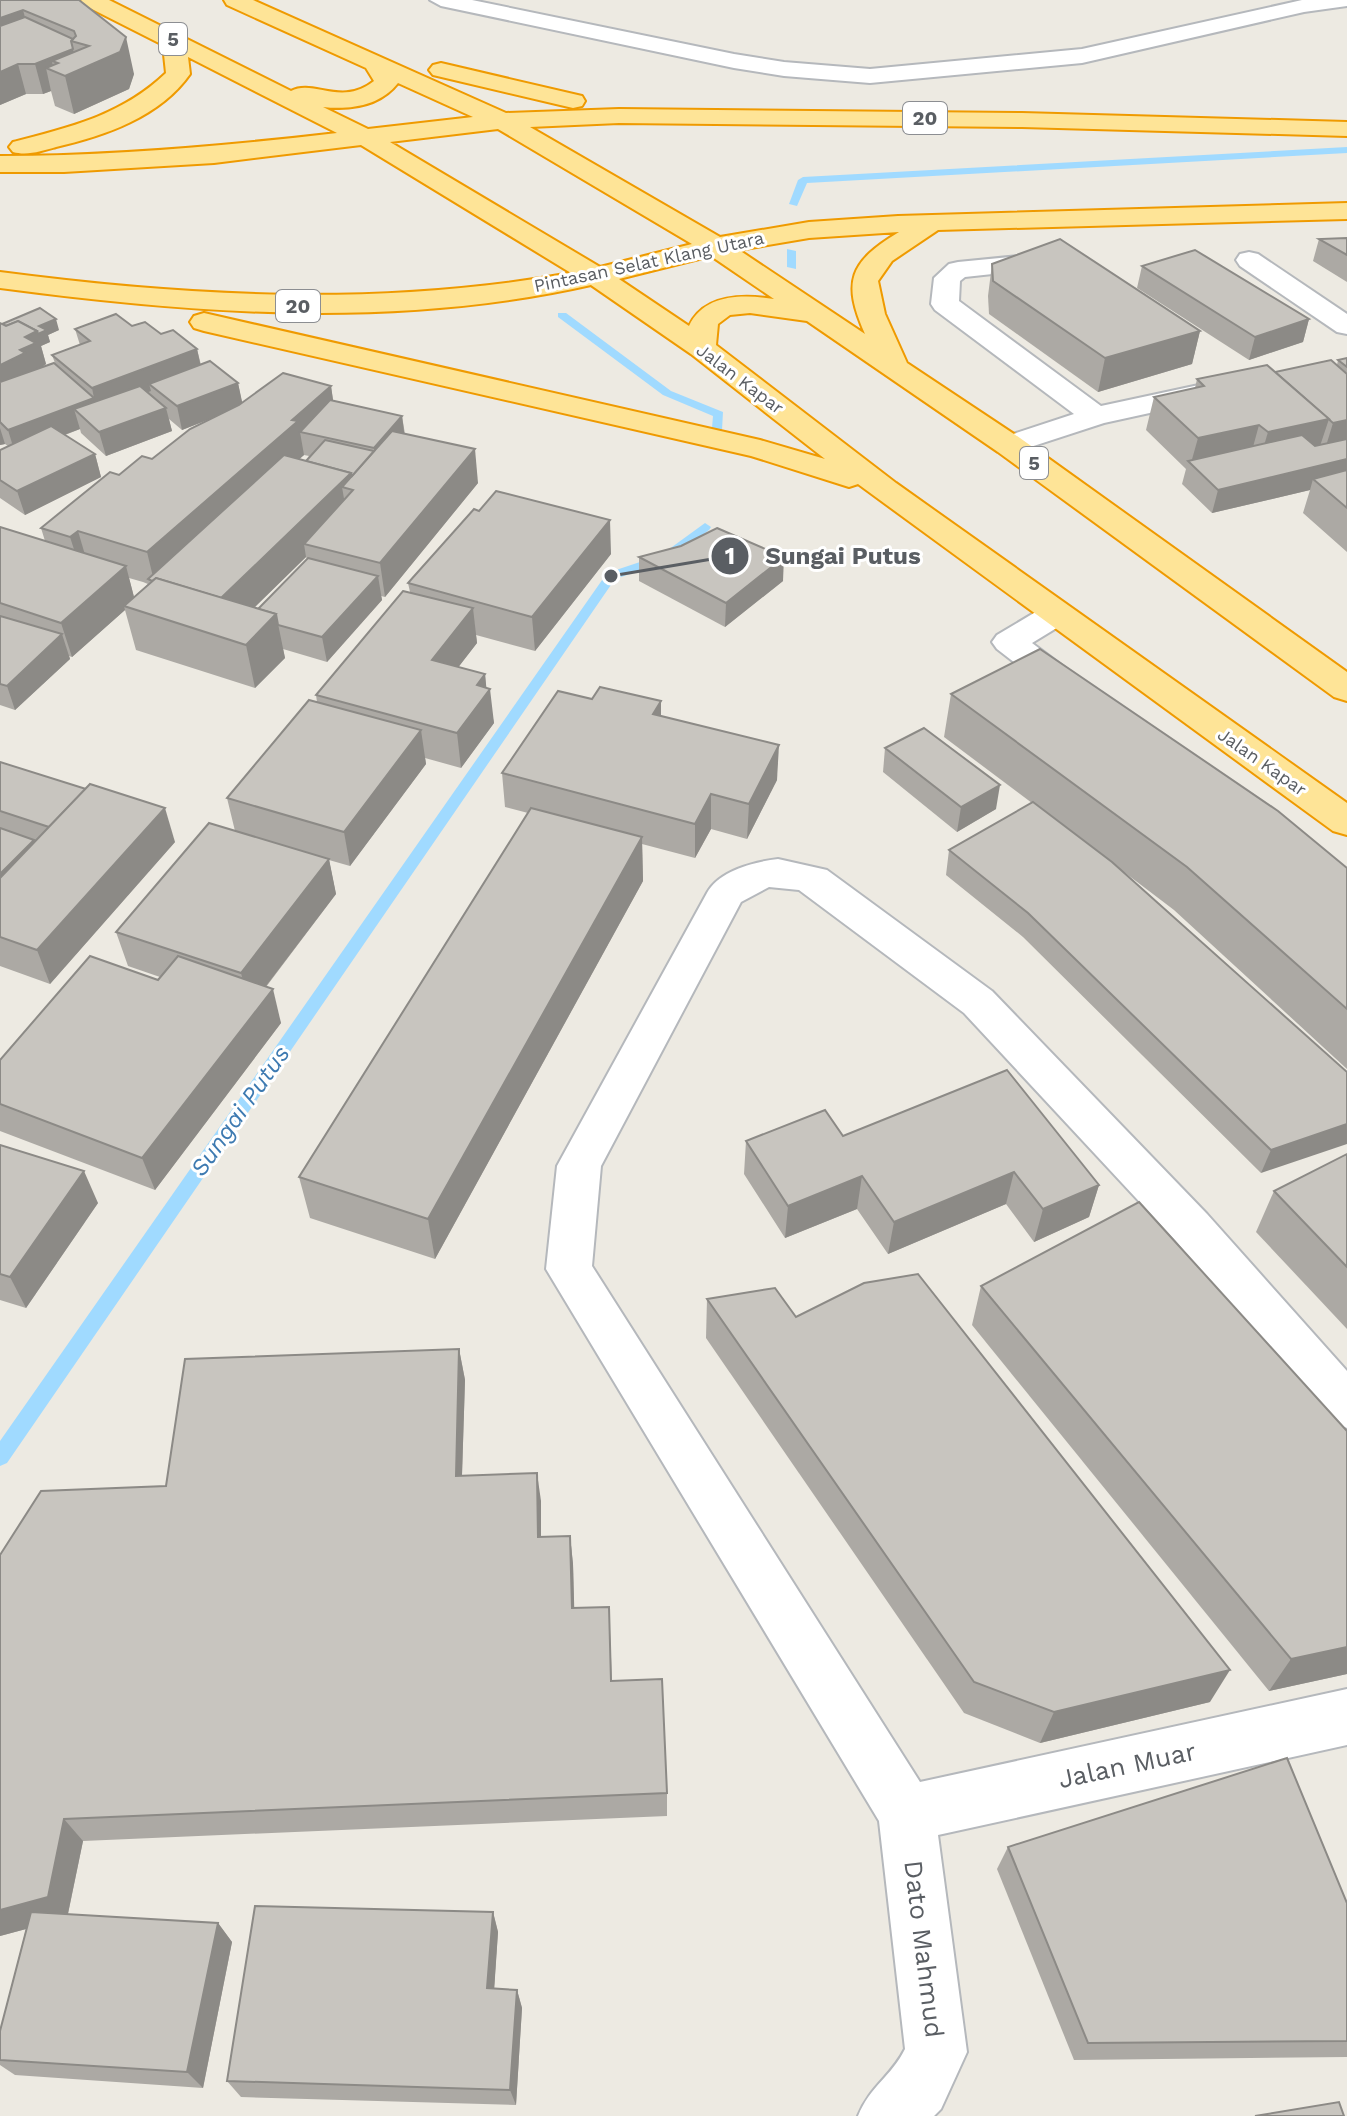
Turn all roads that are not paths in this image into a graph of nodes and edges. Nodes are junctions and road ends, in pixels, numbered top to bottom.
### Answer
1 (92, 0) edge
2 (235, 0) edge
3 (441, 0) edge
4 (1347, 0) edge
5 (174, 40) junction
6 (372, 60) junction
7 (253, 79) junction
8 (682, 115) junction
9 (502, 121) junction
10 (1347, 122) edge
11 (1294, 127) junction
12 (1347, 129) edge
13 (368, 139) junction
14 (0, 150) edge
15 (0, 164) edge
16 (1347, 211) edge
17 (933, 222) junction
18 (715, 246) junction
19 (1249, 260) dead end
20 (1056, 262) edge
21 (594, 275) junction
22 (0, 280) edge
23 (86, 292) junction
24 (817, 315) junction
25 (1347, 326) edge
26 (701, 348) junction
27 (894, 367) junction
28 (1230, 387) edge
29 (1096, 416) junction
30 (1009, 445) junction
31 (885, 490) junction
32 (1056, 614) junction
33 (1347, 689) edge
34 (1096, 709) edge
35 (1347, 822) edge
36 (1347, 1406) edge
37 (1347, 1717) edge
38 (907, 1813) junction
39 (889, 2116) edge

1 - 5 highway, Jalan Kapar / 5
2 - 6 highway, 5
3 - 4 street
5 - 7 highway, Jalan Kapar / 5
5 - 14 highway
6 - 7 highway
6 - 8 highway
6 - 9 highway, 5
7 - 13 highway, Jalan Kapar / 5
8 - 9 highway, 20
8 - 11 highway, 20
9 - 13 highway, 20
9 - 18 highway, 5
10 - 11 street
11 - 12 highway, 20
13 - 15 highway, 20
13 - 21 highway, Jalan Kapar / 5
16 - 17 highway, Pintasan Selat Klang Utara / 20
17 - 18 highway, Pintasan Selat Klang Utara / 20
17 - 27 highway
18 - 21 highway, Pintasan Selat Klang Utara / 20
18 - 24 highway, 5
19 - 25 street
20 - 29 street
21 - 23 highway, Pintasan Selat Klang Utara / 20
21 - 26 highway, Jalan Kapar / 5
22 - 23 highway, Pintasan Selat Klang Utara / 20
23 - 31 highway
24 - 26 highway
24 - 27 highway, 5
26 - 31 highway, Jalan Kapar / 5
27 - 30 highway, 5
28 - 29 street
29 - 30 street
30 - 33 highway, 5
31 - 32 highway, Jalan Kapar / 5
32 - 34 street
32 - 35 highway, Jalan Kapar / 5
36 - 38 street
37 - 38 street, Jalan Muar
38 - 39 street, Dato Mahmud

